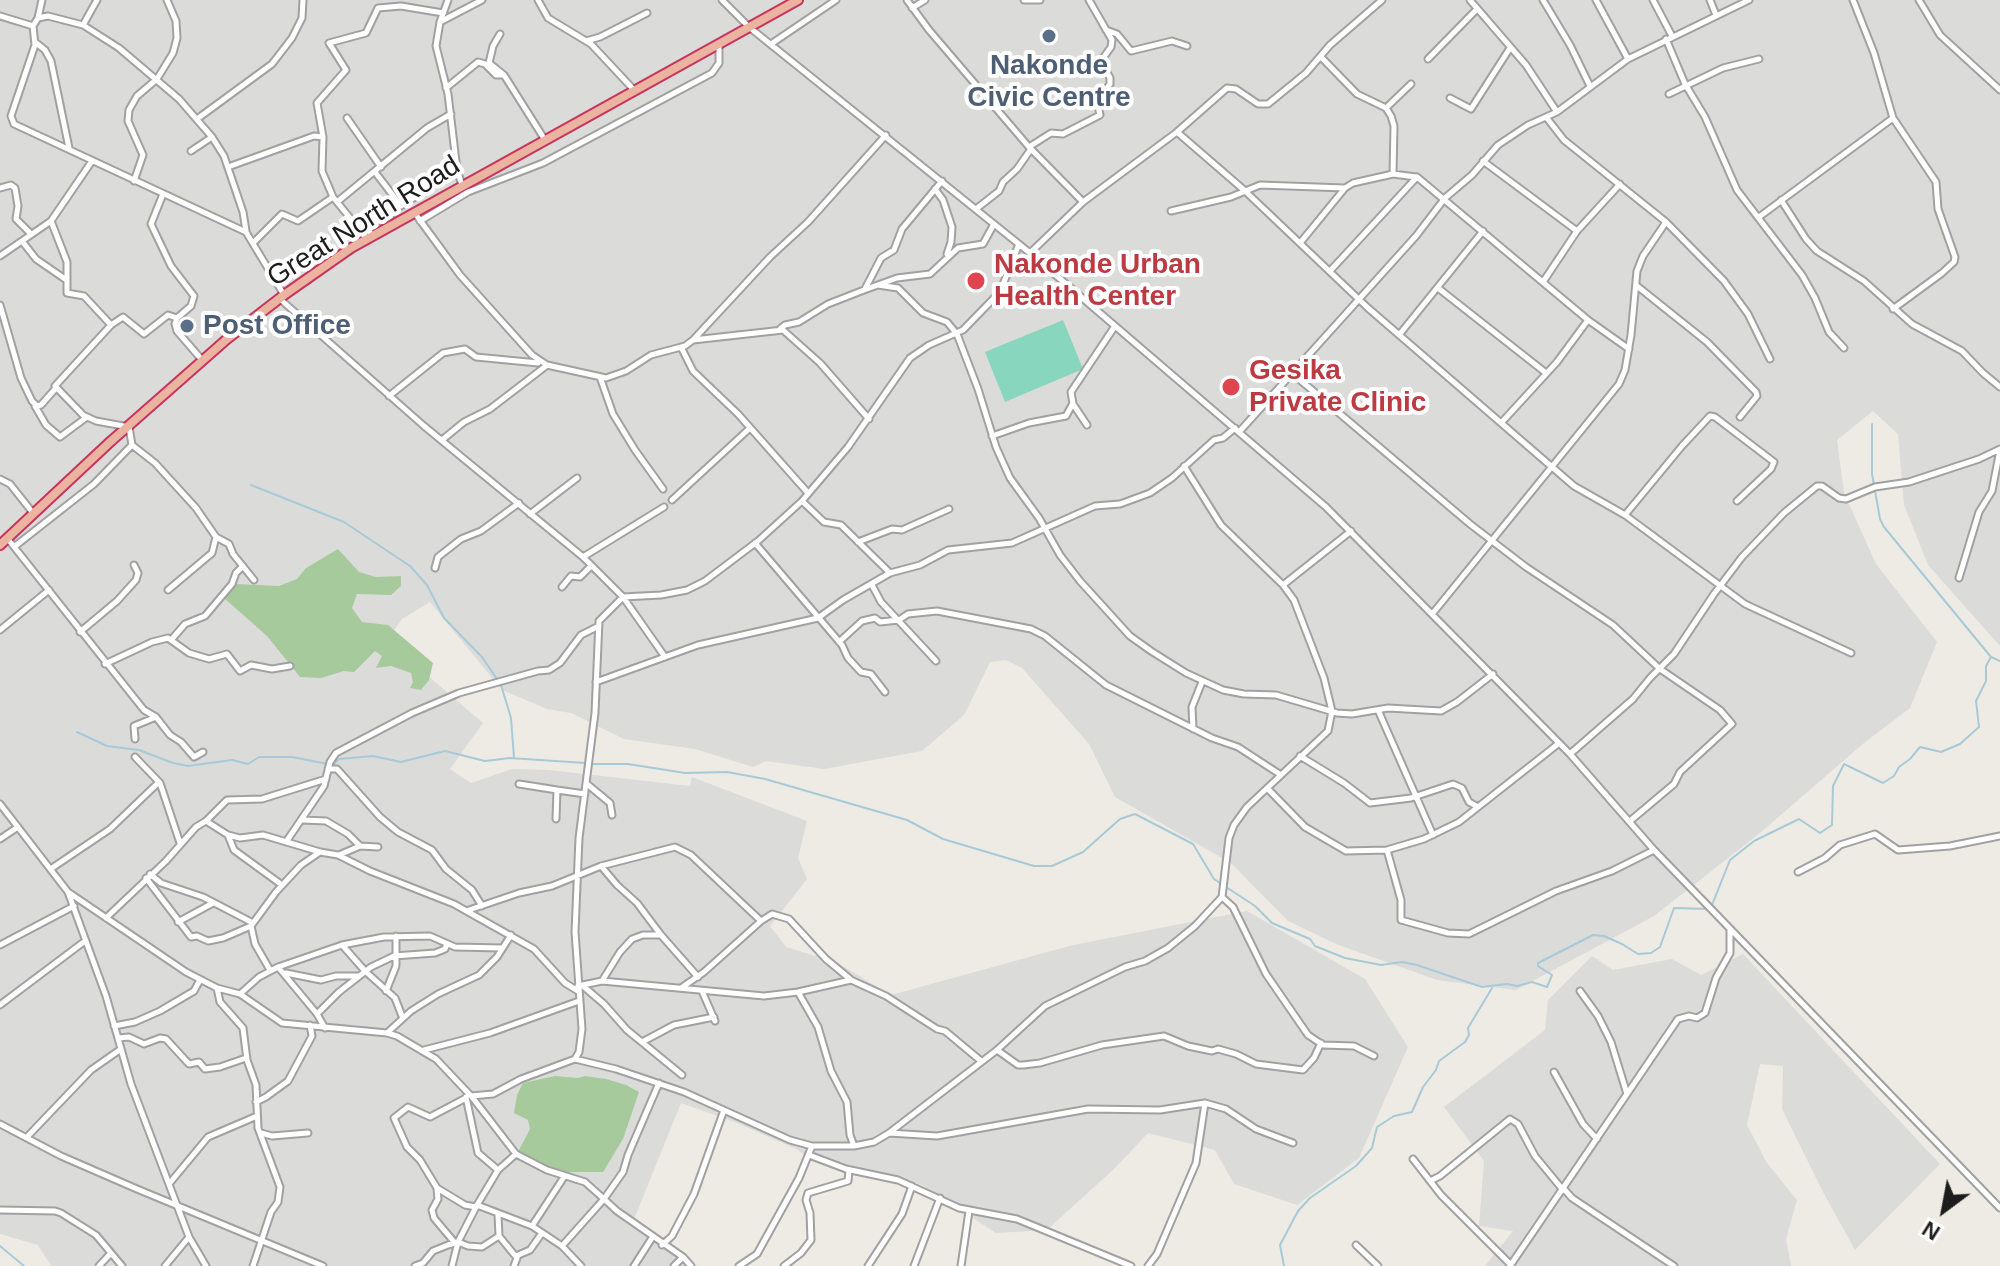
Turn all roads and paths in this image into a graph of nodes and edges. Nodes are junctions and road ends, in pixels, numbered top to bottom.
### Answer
1 (42, 0) edge
2 (97, 0) edge
3 (167, 0) edge
4 (303, 0) edge
5 (448, 0) edge
6 (482, 0) edge
7 (538, 0) edge
8 (722, 0) edge
9 (798, 0) edge
10 (836, 0) edge
11 (907, 0) edge
12 (925, 0) edge
13 (1024, 0) edge
14 (1040, 0) edge
15 (1089, 0) edge
16 (1382, 0) edge
17 (1543, 0) edge
18 (1596, 0) edge
19 (1653, 0) edge
20 (1710, 0) edge
21 (1853, 0) edge
22 (1919, 0) edge
23 (1471, 1) edge
24 (1746, 1) edge
25 (912, 8) junction
26 (1477, 9) junction
27 (443, 13) junction
28 (647, 13) dead end
29 (1716, 15) junction
30 (0, 16) edge
31 (38, 18) junction
32 (440, 22) junction
33 (83, 25) junction
34 (33, 26) junction
35 (749, 27) junction
36 (1106, 30) junction
37 (500, 34) dead end
38 (1669, 38) junction
39 (586, 41) junction
40 (35, 42) junction
41 (719, 44) junction
42 (770, 44) junction
43 (1187, 46) dead end
44 (1510, 48) junction
45 (1321, 57) junction
46 (1428, 59) dead end
47 (1628, 59) junction
48 (1759, 59) dead end
49 (504, 75) junction
50 (157, 79) junction
51 (1411, 84) dead end
52 (1685, 84) junction
53 (1590, 86) junction
54 (446, 88) junction
55 (2000, 90) edge
56 (634, 91) junction
57 (1669, 94) dead end
58 (1450, 98) dead end
59 (1386, 108) junction
60 (1557, 112) junction
61 (451, 114) junction
62 (1546, 117) junction
63 (347, 118) dead end
64 (1893, 118) junction
65 (197, 119) junction
66 (1177, 132) junction
67 (886, 135) junction
68 (212, 137) junction
69 (323, 137) junction
70 (545, 140) junction
71 (1030, 148) junction
72 (70, 149) junction
73 (191, 151) dead end
74 (92, 161) junction
75 (1483, 161) junction
76 (228, 167) junction
77 (381, 167) junction
78 (457, 170) junction
79 (375, 172) junction
80 (1393, 174) junction
81 (1417, 177) junction
82 (134, 181) junction
83 (942, 181) junction
84 (1620, 184) junction
85 (462, 185) junction
86 (429, 187) junction
87 (0, 188) edge
88 (1345, 188) junction
89 (935, 189) junction
90 (1244, 190) junction
91 (163, 194) junction
92 (1445, 198) junction
93 (437, 199) junction
94 (335, 200) junction
95 (1781, 200) junction
96 (1083, 202) junction
97 (399, 206) junction
98 (976, 209) junction
99 (1171, 211) dead end
100 (414, 212) junction
101 (1759, 217) junction
102 (392, 220) junction
103 (51, 221) junction
104 (420, 221) junction
105 (1666, 222) junction
106 (994, 224) junction
107 (1483, 231) junction
108 (1577, 231) junction
109 (246, 232) junction
110 (31, 234) junction
111 (369, 238) junction
112 (22, 241) junction
113 (253, 243) junction
114 (1300, 243) junction
115 (1019, 244) junction
116 (1030, 253) junction
117 (0, 256) edge
118 (945, 259) junction
119 (1330, 271) junction
120 (65, 280) junction
121 (1543, 282) junction
122 (878, 285) junction
123 (1637, 285) junction
124 (1438, 288) junction
125 (864, 290) junction
126 (282, 297) junction
127 (1360, 298) junction
128 (0, 305) edge
129 (1893, 309) junction
130 (177, 318) junction
131 (1588, 320) junction
132 (111, 325) junction
133 (1115, 326) junction
134 (780, 329) junction
135 (957, 334) junction
136 (1399, 335) junction
137 (693, 340) junction
138 (681, 347) junction
139 (1844, 348) dead end
140 (1629, 349) junction
141 (1770, 359) dead end
142 (203, 361) junction
143 (545, 364) junction
144 (1546, 373) junction
145 (1293, 374) junction
146 (600, 377) junction
147 (2000, 387) edge
148 (56, 388) junction
149 (389, 396) junction
150 (34, 404) junction
151 (1073, 404) junction
152 (87, 417) junction
153 (1740, 417) dead end
154 (869, 419) junction
155 (1502, 422) junction
156 (1087, 425) dead end
157 (129, 427) junction
158 (750, 428) junction
159 (1238, 430) junction
160 (992, 436) junction
161 (442, 440) junction
162 (132, 445) junction
163 (2000, 450) edge
164 (1184, 466) junction
165 (1553, 468) junction
166 (577, 478) dead end
167 (0, 479) edge
168 (663, 489) dead end
169 (808, 493) junction
170 (672, 500) dead end
171 (802, 501) junction
172 (1737, 501) dead end
173 (519, 503) junction
174 (664, 507) dead end
175 (949, 509) dead end
176 (34, 514) junction
177 (530, 514) junction
178 (1625, 515) junction
179 (1045, 527) junction
180 (1352, 531) junction
181 (216, 537) junction
182 (1492, 540) junction
183 (4, 542) edge
184 (858, 542) junction
185 (755, 543) junction
186 (14, 547) junction
187 (583, 557) junction
188 (134, 565) dead end
189 (243, 566) junction
190 (591, 566) junction
191 (435, 568) dead end
192 (890, 573) junction
193 (1959, 578) dead end
194 (254, 580) dead end
195 (872, 585) junction
196 (1283, 585) junction
197 (1720, 585) junction
198 (562, 587) dead end
199 (49, 590) junction
200 (168, 590) dead end
201 (623, 597) junction
202 (1433, 613) junction
203 (818, 618) junction
204 (899, 620) junction
205 (597, 627) junction
206 (0, 630) edge
207 (80, 632) junction
208 (172, 639) junction
209 (839, 642) junction
210 (1851, 653) dead end
211 (665, 657) junction
212 (936, 661) dead end
213 (105, 664) junction
214 (290, 666) dead end
215 (1660, 669) junction
216 (1493, 674) junction
217 (596, 682) junction
218 (1202, 682) junction
219 (885, 692) dead end
220 (1378, 710) junction
221 (1332, 711) junction
222 (156, 717) junction
223 (1193, 729) junction
224 (135, 739) dead end
225 (1558, 744) junction
226 (203, 752) dead end
227 (1570, 754) junction
228 (1300, 756) junction
229 (135, 757) dead end
230 (328, 769) junction
231 (1281, 775) junction
232 (327, 779) junction
233 (159, 782) junction
234 (519, 784) dead end
235 (586, 784) junction
236 (1267, 788) junction
237 (557, 790) junction
238 (585, 794) junction
239 (1417, 796) junction
240 (0, 804) edge
241 (1478, 807) junction
242 (612, 815) dead end
243 (556, 819) dead end
244 (302, 820) junction
245 (206, 821) junction
246 (1630, 821) junction
247 (18, 827) junction
248 (228, 835) junction
249 (1433, 835) junction
250 (2000, 836) edge
251 (0, 839) edge
252 (286, 842) junction
253 (180, 844) junction
254 (360, 846) junction
255 (378, 847) dead end
256 (1387, 850) junction
257 (1654, 850) junction
258 (320, 852) junction
259 (338, 855) junction
260 (601, 866) junction
261 (52, 868) junction
262 (1798, 872) dead end
263 (148, 876) junction
264 (579, 876) junction
265 (282, 885) junction
266 (68, 892) junction
267 (1222, 894) junction
268 (214, 903) junction
269 (74, 906) junction
270 (482, 906) junction
271 (468, 911) junction
272 (106, 918) junction
273 (761, 921) junction
274 (178, 922) junction
275 (252, 924) junction
276 (1730, 928) junction
277 (511, 935) junction
278 (661, 935) junction
279 (396, 936) junction
280 (85, 941) junction
281 (447, 944) junction
282 (0, 945) edge
283 (342, 945) junction
284 (503, 948) junction
285 (397, 956) junction
286 (278, 967) junction
287 (270, 970) junction
288 (365, 971) junction
289 (285, 973) junction
290 (359, 976) junction
291 (698, 977) junction
292 (200, 980) junction
293 (851, 980) junction
294 (602, 981) junction
295 (579, 987) junction
296 (217, 988) junction
297 (679, 989) junction
298 (386, 991) junction
299 (702, 991) junction
300 (1580, 991) dead end
301 (798, 992) junction
302 (240, 994) junction
303 (579, 1001) junction
304 (0, 1005) edge
305 (317, 1014) junction
306 (402, 1017) junction
307 (310, 1025) junction
308 (114, 1026) junction
309 (325, 1028) junction
310 (387, 1033) junction
311 (118, 1038) junction
312 (642, 1042) junction
313 (1321, 1043) junction
314 (121, 1049) junction
315 (423, 1050) junction
316 (997, 1050) junction
317 (1374, 1056) dead end
318 (246, 1058) junction
319 (575, 1059) junction
320 (982, 1061) junction
321 (1554, 1072) dead end
322 (682, 1075) dead end
323 (659, 1083) junction
324 (1627, 1094) junction
325 (468, 1095) junction
326 (256, 1102) junction
327 (1205, 1103) junction
328 (724, 1110) junction
329 (257, 1116) junction
330 (0, 1124) edge
331 (260, 1132) junction
332 (308, 1133) dead end
333 (889, 1133) junction
334 (27, 1137) junction
335 (1597, 1139) junction
336 (1293, 1143) dead end
337 (812, 1146) junction
338 (854, 1146) junction
339 (516, 1154) junction
340 (809, 1155) junction
341 (1413, 1159) dead end
342 (849, 1169) junction
343 (498, 1170) junction
344 (564, 1177) junction
345 (1430, 1181) junction
346 (169, 1184) junction
347 (912, 1186) junction
348 (437, 1188) junction
349 (1564, 1189) junction
350 (940, 1198) junction
351 (604, 1199) junction
352 (177, 1204) junction
353 (477, 1206) junction
354 (2000, 1208) edge
355 (0, 1210) edge
356 (969, 1211) junction
357 (498, 1215) junction
358 (532, 1226) junction
359 (542, 1233) junction
360 (499, 1236) junction
361 (189, 1237) junction
362 (652, 1238) junction
363 (262, 1240) junction
364 (456, 1242) junction
365 (662, 1245) junction
366 (1356, 1245) dead end
367 (562, 1246) junction
368 (111, 1253) junction
369 (516, 1256) junction
370 (683, 1257) junction
371 (1510, 1265) edge
372 (99, 1266) edge
373 (122, 1266) edge
374 (165, 1266) edge
375 (206, 1266) edge
376 (253, 1266) edge
377 (323, 1266) edge
378 (415, 1266) edge
379 (452, 1266) edge
380 (514, 1266) edge
381 (581, 1266) edge
382 (634, 1266) edge
383 (674, 1266) edge
384 (691, 1266) edge
385 (739, 1266) edge
386 (785, 1266) edge
387 (868, 1266) edge
388 (914, 1266) edge
389 (961, 1266) edge
390 (1131, 1266) edge
391 (1148, 1266) edge
392 (1378, 1266) edge
393 (1674, 1266) edge

1 - 31 street
2 - 33 street
3 - 50 street
4 - 65 street
5 - 27 street
6 - 32 street
7 - 39 street
8 - 35 street
9 - 35 highway, Great North Road
10 - 42 street
11 - 25 street
12 - 25 street
13 - 14 street
15 - 36 street
16 - 45 street
17 - 53 street
18 - 47 street
19 - 38 street
20 - 29 street
21 - 64 street
22 - 55 street
23 - 26 street
24 - 29 street
25 - 71 street
26 - 44 street
26 - 46 street
27 - 32 street
27 - 69 street
28 - 39 street
29 - 38 street
30 - 34 street
31 - 33 street
31 - 34 street
32 - 54 street
33 - 50 street
34 - 40 street
35 - 41 highway, Great North Road
35 - 42 street
36 - 43 street
36 - 71 street
37 - 49 street
38 - 47 street
38 - 52 street
39 - 56 street
40 - 72 street
40 - 72 street
41 - 56 highway, Great North Road
41 - 104 street
42 - 67 street
44 - 58 street
44 - 60 street
45 - 59 street
45 - 66 street
47 - 53 street
48 - 52 street
49 - 54 street
49 - 70 street
50 - 65 street
50 - 82 street
51 - 59 street
52 - 57 street
52 - 101 street
53 - 60 street
54 - 61 street
56 - 70 highway, Great North Road
59 - 80 street
60 - 62 street
61 - 77 street
61 - 78 street
62 - 75 street
62 - 84 street
63 - 77 street
64 - 95 street
64 - 129 street
65 - 68 street
66 - 90 street
66 - 96 street
67 - 83 street
67 - 137 street
68 - 73 street
68 - 76 street
69 - 76 street
69 - 94 street
70 - 85 highway, Great North Road
71 - 96 street
71 - 98 street
72 - 74 street
74 - 82 street
74 - 103 street
75 - 92 street
75 - 108 street
76 - 109 street
77 - 79 street
78 - 85 street
78 - 86 street
79 - 94 street
79 - 97 street
80 - 81 street
80 - 88 street
81 - 92 street
81 - 119 street
82 - 91 street
83 - 89 street
83 - 98 street
84 - 105 street
84 - 108 street
85 - 93 highway, Great North Road
86 - 93 street
86 - 97 street
87 - 110 street
88 - 90 street
88 - 114 street
89 - 118 street
89 - 125 street
90 - 99 street
90 - 114 street
91 - 109 street
91 - 130 street
92 - 107 street
92 - 127 street
93 - 100 highway, Great North Road
94 - 111 street
94 - 113 street
95 - 101 street
95 - 129 street
96 - 116 street
97 - 102 street
98 - 106 street
100 - 102 highway, Great North Road
100 - 104 street
101 - 139 street
102 - 111 highway, Great North Road
103 - 110 street
103 - 120 street
104 - 143 street
105 - 123 street
105 - 141 street
106 - 115 street
106 - 118 street
107 - 121 street
107 - 124 street
108 - 121 street
109 - 113 street
110 - 112 street
111 - 126 highway, Great North Road
112 - 117 street
112 - 120 street
113 - 126 street
114 - 119 street
115 - 116 street
115 - 135 street
116 - 133 street
118 - 122 street
119 - 127 street
120 - 132 street
121 - 131 street
122 - 125 street
122 - 135 street
123 - 140 street
123 - 153 street
124 - 136 street
124 - 144 street
125 - 134 street
126 - 142 highway, Great North Road
126 - 149 street
127 - 136 street
127 - 145 street
128 - 150 street
129 - 147 street
130 - 132 street
130 - 142 street
131 - 140 street
131 - 144 street
132 - 148 street
133 - 151 street
133 - 159 street
134 - 137 street
134 - 154 street
135 - 154 street
135 - 160 street
136 - 155 street
137 - 138 street
138 - 146 street
138 - 158 street
140 - 165 street
142 - 157 highway, Great North Road
143 - 146 street
143 - 149 street
143 - 161 street
144 - 155 street
145 - 159 street
145 - 182 street
146 - 168 street
148 - 150 street
148 - 152 street
149 - 161 street
150 - 152 street
151 - 156 street
151 - 160 street
152 - 157 street
154 - 169 street
155 - 165 street
157 - 162 street
157 - 176 highway, Great North Road
158 - 169 street
158 - 170 street
159 - 164 street
159 - 180 street
160 - 179 street
161 - 173 street
162 - 181 street
162 - 186 street
163 - 193 street
163 - 197 street
164 - 179 street
164 - 196 street
165 - 178 street
165 - 182 street
166 - 177 street
167 - 176 street
169 - 171 street
171 - 184 street
171 - 185 street
172 - 178 street
173 - 177 street
173 - 191 street
174 - 187 street
175 - 184 street
176 - 183 highway, Great North Road
177 - 187 street
178 - 197 street
179 - 192 street
179 - 218 street
180 - 196 street
180 - 202 street
181 - 189 street
181 - 200 street
182 - 202 street
182 - 215 street
183 - 186 street
184 - 192 street
185 - 201 street
185 - 203 street
186 - 199 street
187 - 190 street
188 - 207 street
189 - 194 street
189 - 208 street
190 - 198 street
190 - 201 street
192 - 195 street
195 - 203 street
195 - 204 street
196 - 221 street
197 - 210 street
197 - 215 street
199 - 206 street
199 - 207 street
201 - 205 street
201 - 211 street
202 - 216 street
203 - 209 street
203 - 211 street
204 - 209 street
204 - 212 street
204 - 223 street
205 - 217 street
205 - 230 street
207 - 213 street
208 - 213 street
208 - 214 street
209 - 219 street
211 - 217 street
213 - 222 street
215 - 227 street
215 - 246 street
216 - 220 street
216 - 225 street
217 - 235 street
218 - 221 street
218 - 223 street
220 - 221 street
220 - 239 street
221 - 228 street
222 - 224 street
222 - 226 street
223 - 231 street
225 - 227 street
225 - 241 street
227 - 246 street
228 - 231 street
228 - 239 street
229 - 233 street
230 - 232 street
230 - 270 street
231 - 236 street
232 - 244 street
232 - 245 street
233 - 253 street
233 - 261 street
234 - 237 street
235 - 238 street
235 - 242 street
236 - 256 street
236 - 267 street
237 - 238 street
237 - 243 street
238 - 264 street
239 - 241 street
239 - 249 street
240 - 247 street
241 - 249 street
244 - 252 street
244 - 254 street
245 - 248 street
245 - 253 street
246 - 257 street
247 - 251 street
247 - 261 street
248 - 252 street
248 - 265 street
249 - 256 street
250 - 262 street
252 - 258 street
253 - 263 street
254 - 255 street
254 - 259 street
256 - 257 street
257 - 276 street
258 - 259 street
258 - 265 street
259 - 271 street
260 - 264 street
260 - 273 street
260 - 278 street
261 - 266 street
263 - 268 street
263 - 272 street
263 - 274 street
264 - 270 street
264 - 295 street
265 - 275 street
266 - 269 street
266 - 272 street
267 - 313 street
267 - 316 street
268 - 274 street
268 - 275 street
269 - 280 street
269 - 282 street
270 - 271 street
271 - 277 street
272 - 292 street
273 - 291 street
273 - 293 street
274 - 275 street
275 - 287 street
276 - 324 street
276 - 354 street
277 - 284 street
277 - 295 street
278 - 291 street
278 - 294 street
279 - 281 street
279 - 283 street
279 - 285 street
280 - 304 street
280 - 308 street
281 - 284 street
281 - 285 street
283 - 286 street
283 - 288 street
284 - 306 street
285 - 288 street
285 - 298 street
286 - 287 street
286 - 289 street
287 - 302 street
288 - 290 street
288 - 298 street
289 - 290 street
289 - 305 street
290 - 305 street
291 - 297 street
292 - 296 street
292 - 308 street
293 - 301 street
293 - 320 street
294 - 295 street
294 - 297 street
295 - 303 street
295 - 312 street
296 - 302 street
296 - 318 street
297 - 299 street
298 - 306 street
299 - 301 street
299 - 312 street
300 - 324 street
301 - 338 street
302 - 307 street
303 - 315 street
303 - 319 street
305 - 309 street
306 - 310 street
307 - 309 street
307 - 326 street
308 - 311 street
309 - 310 street
310 - 315 street
311 - 314 street
311 - 318 street
312 - 322 street
313 - 316 street
313 - 317 street
314 - 334 street
314 - 346 street
315 - 325 street
316 - 320 street
318 - 326 street
319 - 323 street
319 - 325 street
320 - 333 street
321 - 335 street
323 - 328 street
323 - 351 street
324 - 335 street
325 - 339 street
325 - 343 street
325 - 348 street
326 - 329 street
327 - 333 street
327 - 336 street
327 - 391 street
328 - 337 street
328 - 365 street
329 - 331 street
329 - 346 street
330 - 334 street
331 - 332 street
331 - 363 street
333 - 338 street
334 - 352 street
335 - 349 street
337 - 338 street
337 - 340 street
339 - 343 street
339 - 344 street
340 - 342 street
340 - 385 street
341 - 345 street
342 - 347 street
342 - 386 street
343 - 353 street
344 - 351 street
344 - 358 street
345 - 349 street
345 - 371 street
346 - 352 street
347 - 350 street
347 - 387 street
348 - 353 street
348 - 364 street
349 - 371 street
349 - 393 street
350 - 356 street
350 - 388 street
351 - 362 street
351 - 367 street
352 - 361 street
352 - 363 street
353 - 357 street
353 - 364 street
355 - 368 street
356 - 389 street
356 - 390 street
357 - 358 street
357 - 360 street
358 - 359 street
359 - 367 street
359 - 369 street
360 - 364 street
360 - 369 street
361 - 374 street
361 - 375 street
362 - 365 street
362 - 382 street
363 - 376 street
363 - 377 street
364 - 378 street
364 - 379 street
365 - 370 street
366 - 392 street
367 - 381 street
368 - 372 street
368 - 373 street
369 - 380 street
370 - 383 street
370 - 384 street

